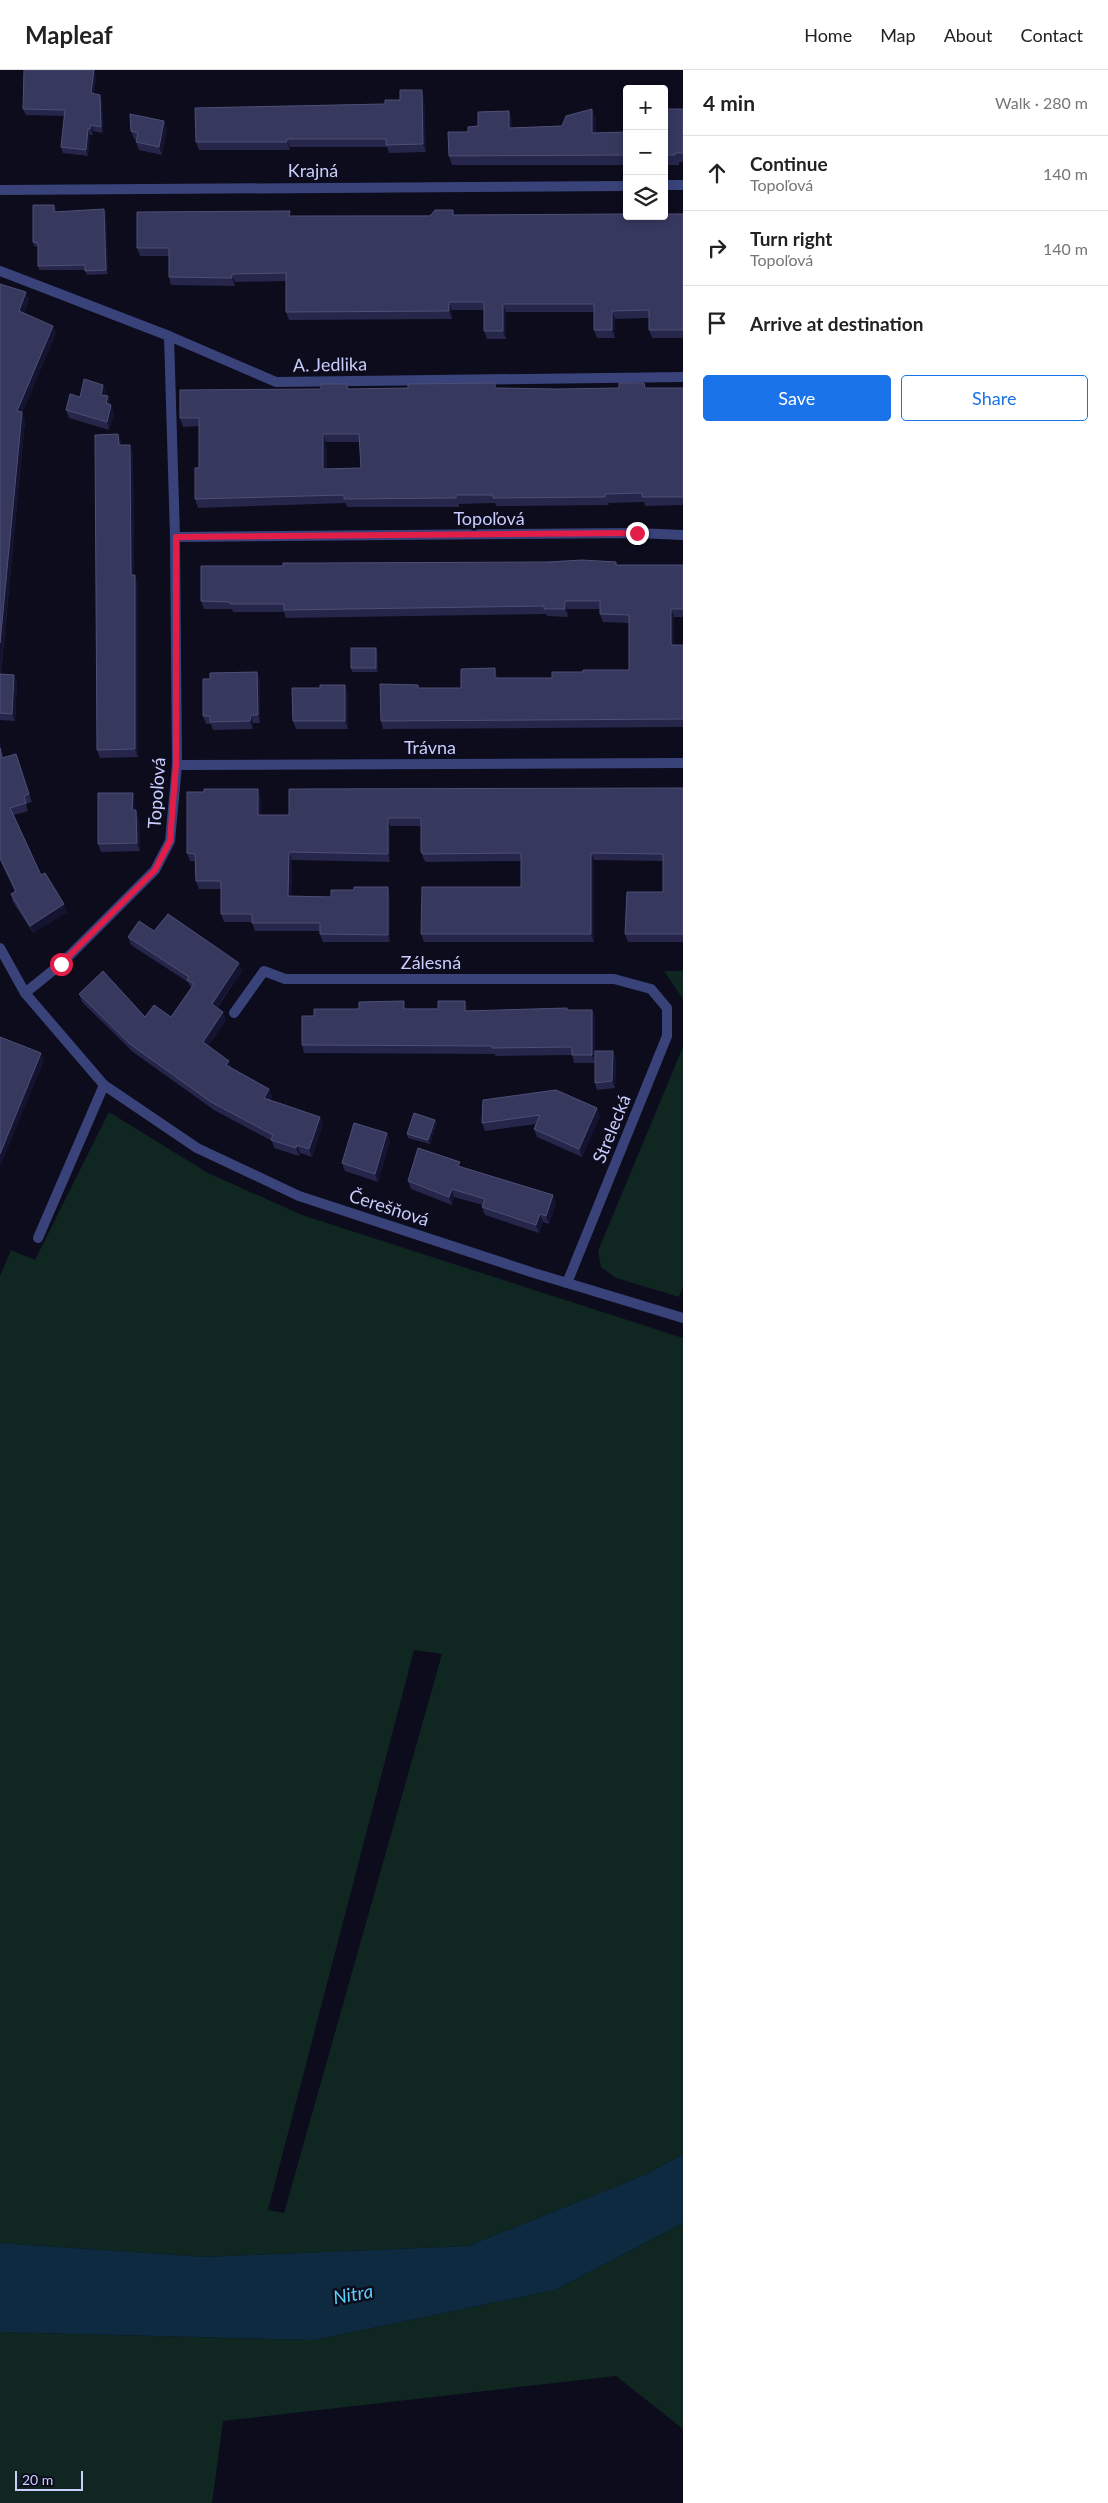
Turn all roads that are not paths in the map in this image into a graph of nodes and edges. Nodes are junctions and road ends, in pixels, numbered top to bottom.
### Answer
1 (668, 185) edge
2 (683, 185) edge
3 (623, 186) edge
4 (0, 190) edge
5 (0, 271) edge
6 (169, 336) junction
7 (683, 377) edge
8 (683, 534) edge
9 (176, 537) junction
10 (683, 764) edge
11 (176, 765) junction
12 (0, 948) edge
13 (651, 989) joint
14 (25, 993) junction
15 (234, 1013) dead end
16 (104, 1085) junction
17 (38, 1238) dead end
18 (567, 1282) junction
19 (683, 1318) edge

1 - 2 street
3 - 4 street, Krajná
5 - 6 street, A. Jedlika
6 - 7 street, A. Jedlika
6 - 9 street, Topoľová
8 - 9 street, Topoľová
9 - 11 street, Topoľová
10 - 11 street, Trávna
11 - 14 street, Topoľová
12 - 14 street, Čerešňová
13 - 15 street, Zálesná
13 - 18 street, Strelecká
14 - 16 street, Čerešňová
16 - 17 street
16 - 18 street, Čerešňová
18 - 19 street, Čerešňová

